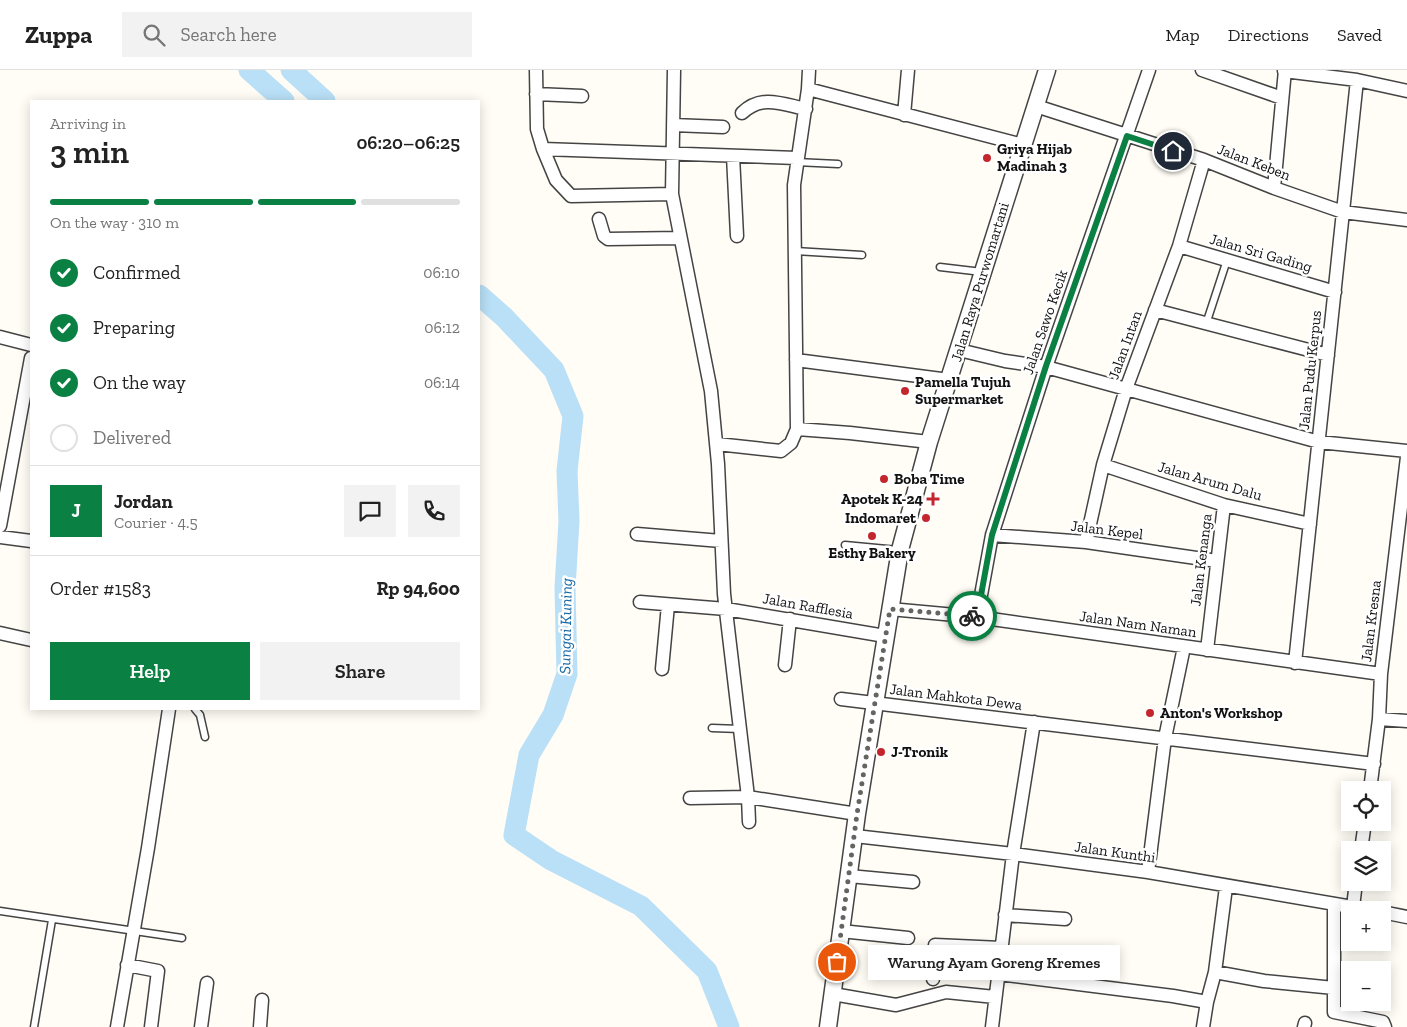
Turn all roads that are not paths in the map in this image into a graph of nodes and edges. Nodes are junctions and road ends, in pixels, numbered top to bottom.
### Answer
1 (536, 70) edge
2 (674, 70) edge
3 (809, 70) edge
4 (908, 70) edge
5 (1047, 70) edge
6 (1149, 70) edge
7 (1202, 70) edge
8 (1284, 71) edge
9 (1357, 80) junction
10 (808, 88) junction
11 (1407, 91) edge
12 (536, 94) junction
13 (582, 96) dead end
14 (1282, 98) junction
15 (1036, 106) junction
16 (806, 109) junction
17 (742, 113) dead end
18 (904, 115) junction
19 (673, 125) junction
20 (723, 127) dead end
21 (1127, 136) junction
22 (1023, 146) junction
23 (543, 149) junction
24 (672, 153) junction
25 (733, 156) junction
26 (797, 160) junction
27 (1204, 160) junction
28 (838, 164) dead end
29 (1274, 188) junction
30 (672, 194) junction
31 (1343, 212) junction
32 (599, 219) dead end
33 (1407, 220) edge
34 (737, 236) dead end
35 (680, 238) junction
36 (1179, 246) junction
37 (794, 251) junction
38 (862, 255) dead end
39 (1227, 260) junction
40 (940, 267) dead end
41 (983, 272) junction
42 (1335, 292) junction
43 (1155, 310) junction
44 (1206, 324) junction
45 (0, 338) edge
46 (30, 345) edge
47 (958, 350) junction
48 (1328, 355) junction
49 (796, 360) junction
50 (30, 363) edge
51 (1046, 366) junction
52 (949, 380) junction
53 (1126, 389) junction
54 (27, 408) edge
55 (797, 429) junction
56 (929, 442) junction
57 (1318, 442) junction
58 (716, 444) junction
59 (1407, 451) edge
60 (1407, 457) edge
61 (1103, 464) junction
62 (1405, 489) edge
63 (1224, 505) junction
64 (1, 519) edge
65 (1310, 524) junction
66 (637, 534) dead end
67 (992, 535) junction
68 (0, 537) edge
69 (30, 541) edge
70 (721, 541) junction
71 (1086, 542) junction
72 (844, 544) dead end
73 (900, 550) junction
74 (1217, 561) junction
75 (640, 602) dead end
76 (668, 605) junction
77 (726, 609) junction
78 (890, 609) junction
79 (977, 617) junction
80 (790, 619) junction
81 (0, 633) edge
82 (885, 636) junction
83 (30, 640) edge
84 (1184, 647) junction
85 (1207, 650) junction
86 (1295, 663) junction
87 (785, 664) dead end
88 (662, 669) dead end
89 (1381, 674) junction
90 (841, 699) dead end
91 (874, 704) junction
92 (169, 710) edge
93 (196, 710) edge
94 (1379, 719) junction
95 (1407, 721) edge
96 (1034, 722) junction
97 (712, 728) dead end
98 (740, 729) junction
99 (205, 737) dead end
100 (1165, 738) junction
101 (1374, 764) junction
102 (1371, 781) edge
103 (748, 797) junction
104 (690, 798) dead end
105 (857, 814) junction
106 (750, 822) dead end
107 (855, 836) junction
108 (1013, 854) junction
109 (1148, 872) junction
110 (849, 876) junction
111 (914, 882) dead end
112 (1226, 887) junction
113 (1334, 904) junction
114 (1341, 905) edge
115 (0, 911) edge
116 (1391, 914) edge
117 (1005, 915) junction
118 (1407, 917) edge
119 (1065, 919) dead end
120 (52, 920) junction
121 (133, 931) junction
122 (841, 931) junction
123 (182, 938) dead end
124 (908, 938) dead end
125 (1001, 948) junction
126 (127, 965) junction
127 (1215, 972) junction
128 (998, 974) junction
129 (934, 979) dead end
130 (208, 983) dead end
131 (1334, 988) junction
132 (833, 994) junction
133 (995, 997) junction
134 (262, 1000) dead end
135 (1207, 1002) junction
136 (34, 1027) edge
137 (116, 1027) edge
138 (150, 1027) edge
139 (201, 1027) edge
140 (260, 1027) edge
141 (828, 1027) edge
142 (992, 1027) edge
143 (1203, 1027) edge
144 (1385, 1027) edge

1 - 12 street
2 - 19 street
3 - 10 street
4 - 18 street
5 - 15 street, Jalan Raya Purwomartani
6 - 21 street, Jalan Sawo Kecik
7 - 14 street
8 - 9 street
8 - 14 street
9 - 11 street
9 - 31 street, Jalan Pudu Kerpus
10 - 16 street
10 - 18 street
12 - 13 street
12 - 23 street
14 - 29 street
15 - 21 street, Jalan Keben
15 - 22 street, Jalan Raya Purwomartani
16 - 17 street
16 - 26 street
18 - 22 street
19 - 20 street
19 - 24 street
21 - 27 street, Jalan Keben
21 - 51 street, Jalan Sawo Kecik
22 - 41 street, Jalan Raya Purwomartani
23 - 24 street
23 - 30 street
24 - 25 street
24 - 30 street
25 - 26 street
25 - 34 street
26 - 28 lane
26 - 37 street
27 - 29 street, Jalan Keben
27 - 36 street, Jalan Intan
29 - 31 street, Jalan Keben
30 - 35 street
31 - 33 street, Jalan Keben
31 - 42 street, Jalan Pudu Kerpus
32 - 35 street
35 - 58 street
36 - 39 street, Jalan Sri Gading
36 - 43 street, Jalan Intan
37 - 38 lane
37 - 49 street
39 - 42 street, Jalan Sri Gading
39 - 44 lane
40 - 41 lane
41 - 47 street, Jalan Raya Purwomartani
42 - 48 street, Jalan Pudu Kerpus
43 - 44 street
43 - 53 street, Jalan Intan
44 - 48 street
45 - 46 street
47 - 51 street
47 - 52 street, Jalan Raya Purwomartani
48 - 57 street, Jalan Pudu Kerpus
49 - 52 street
49 - 55 street
50 - 54 street
51 - 53 street
51 - 67 street, Jalan Sawo Kecik
52 - 56 street, Jalan Raya Purwomartani
53 - 57 street
53 - 61 street, Jalan Intan
54 - 64 street
55 - 56 street
55 - 58 street
56 - 73 street, Jalan Raya Purwomartani
57 - 59 street
57 - 65 street, Jalan Pudu Kerpus
58 - 70 street
60 - 62 street, Jalan Kresna
61 - 63 street, Jalan Arum Dalu
61 - 71 street, Jalan Intan
62 - 89 street, Jalan Kresna
63 - 65 street, Jalan Arum Dalu
63 - 74 street, Jalan Kenanga
65 - 86 street, Jalan Pudu Kerpus
66 - 70 street
67 - 71 street, Jalan Kepel
67 - 79 street, Jalan Sawo Kecik
68 - 69 street
70 - 77 street
71 - 74 street, Jalan Kepel
72 - 73 lane
73 - 78 street, Jalan Raya Purwomartani
74 - 85 street, Jalan Kenanga
75 - 76 street, Jalan Rafflesia
76 - 77 street, Jalan Rafflesia
76 - 88 street
77 - 80 street, Jalan Rafflesia
77 - 98 street
78 - 79 street, Jalan Nam Naman
78 - 82 street, Jalan Raya Purwomartani
79 - 84 street, Jalan Nam Naman
80 - 82 street, Jalan Rafflesia
80 - 87 street
81 - 83 street
82 - 91 street, Jalan Raya Purwomartani
84 - 85 street, Jalan Nam Naman
84 - 100 street
85 - 86 street, Jalan Nam Naman
86 - 89 street, Jalan Nam Naman
89 - 94 street, Jalan Kresna
90 - 91 street, Jalan Mahkota Dewa
91 - 96 street, Jalan Mahkota Dewa
91 - 105 street, Jalan Raya Purwomartani
92 - 121 street
93 - 99 lane
94 - 95 street
94 - 101 street, Jalan Kresna
96 - 100 street, Jalan Mahkota Dewa
96 - 108 street
97 - 98 lane
98 - 103 street
100 - 101 street, Jalan Mahkota Dewa
100 - 109 street
101 - 102 street, Jalan Kresna
103 - 104 street
103 - 105 street
103 - 106 street
105 - 107 street, Jalan Raya Purwomartani
107 - 108 street, Jalan Kunthi
107 - 110 street, Jalan Raya Purwomartani
108 - 109 street, Jalan Kunthi
108 - 117 street
109 - 112 street, Jalan Kunthi
110 - 111 street
110 - 122 street, Jalan Raya Purwomartani
112 - 113 street, Jalan Kunthi
112 - 127 street
113 - 114 street, Jalan Kunthi
113 - 131 street
115 - 120 lane
116 - 118 street
117 - 119 street
117 - 125 street
120 - 121 lane
120 - 136 lane
121 - 123 lane
121 - 126 street
122 - 124 street
122 - 132 street, Jalan Raya Purwomartani
125 - 128 street
125 - 129 street
126 - 137 street
126 - 138 street
127 - 131 street
127 - 135 street
128 - 133 street
128 - 135 street
130 - 139 street
131 - 144 street
132 - 133 street
132 - 141 street, Jalan Raya Purwomartani
133 - 142 street
134 - 140 street
135 - 143 street

